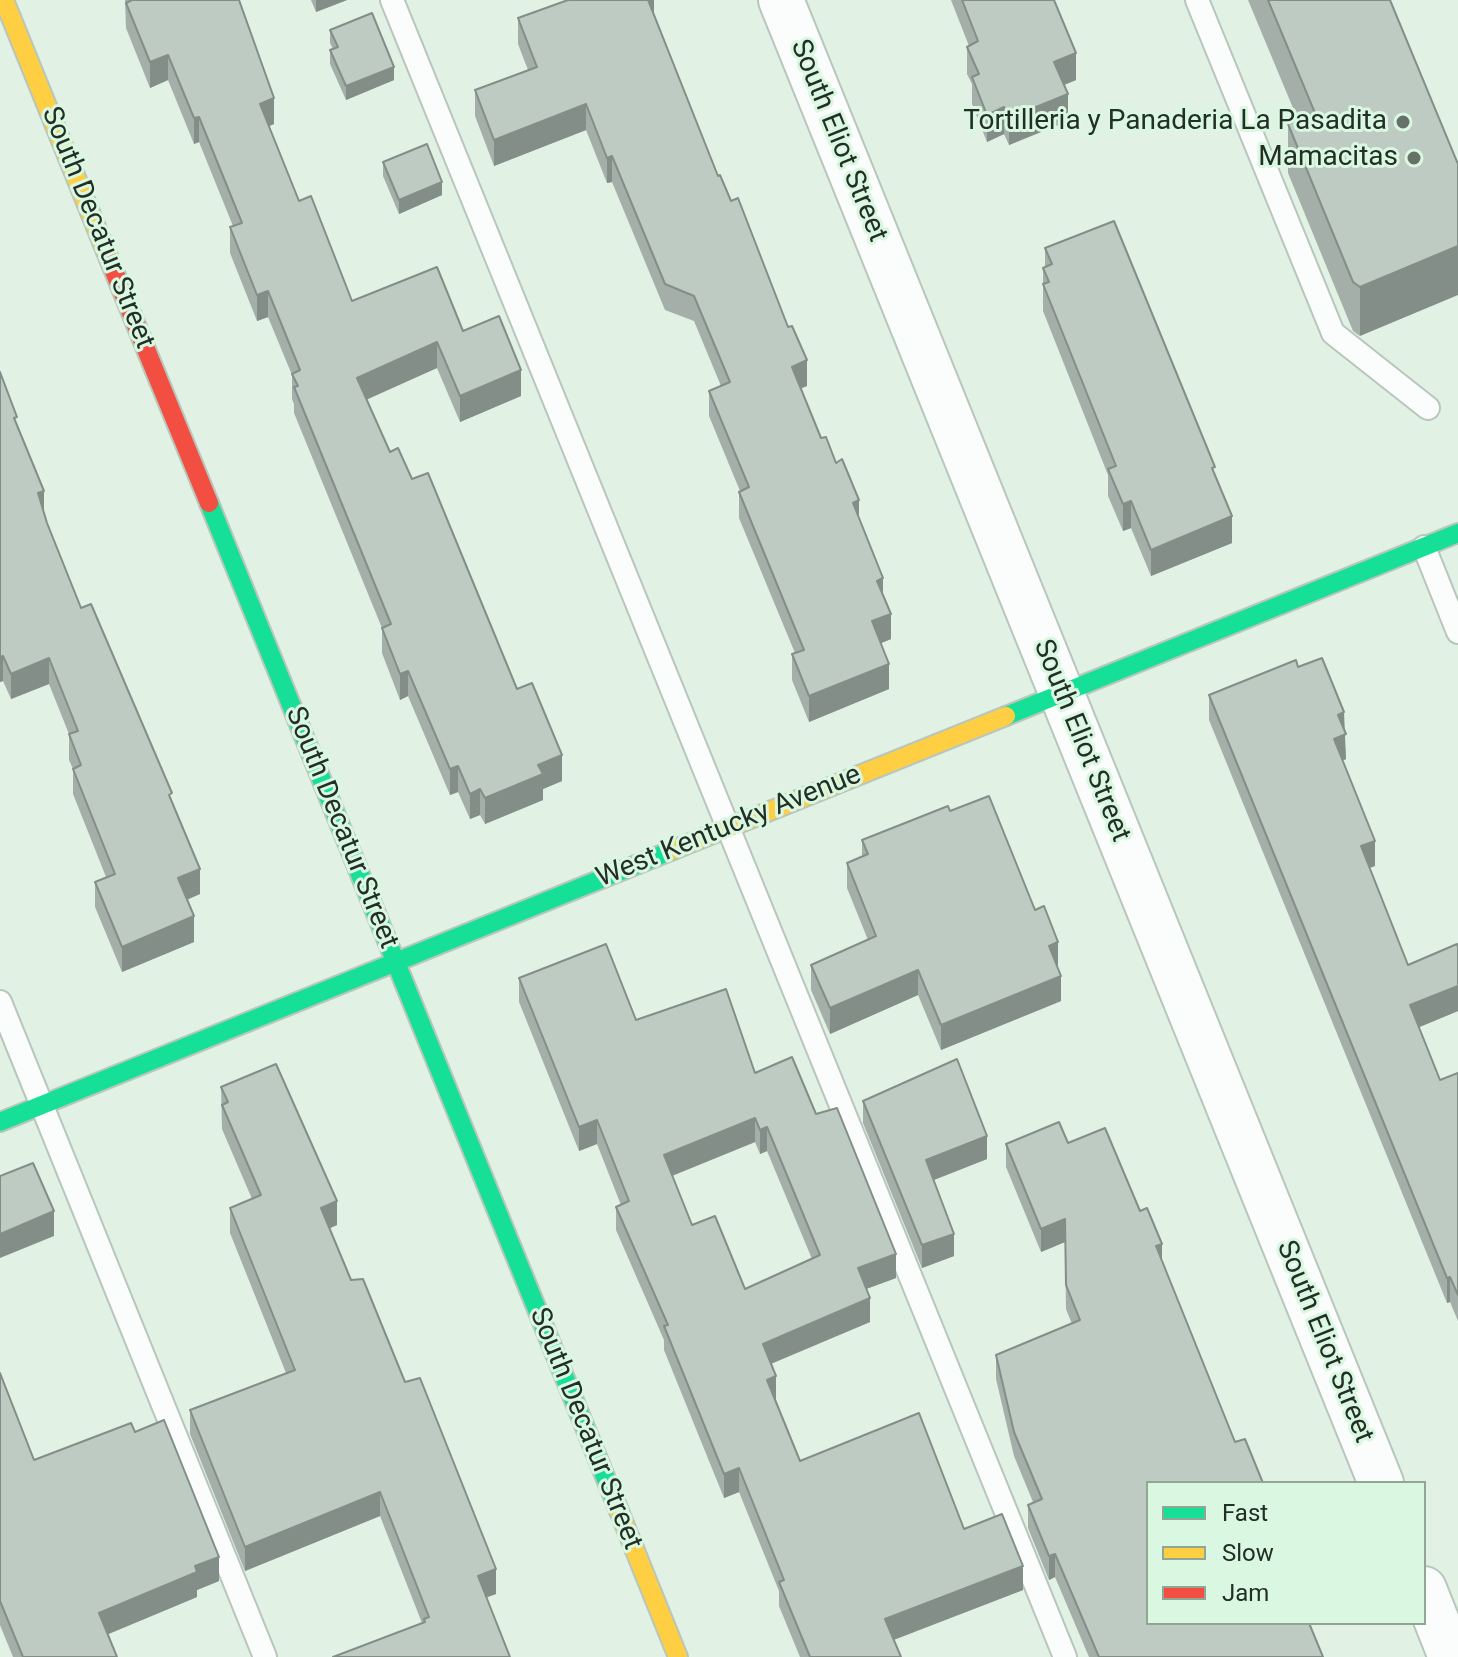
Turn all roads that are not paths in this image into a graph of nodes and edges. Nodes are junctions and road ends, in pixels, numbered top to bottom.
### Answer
1 (4, 0) edge
2 (392, 0) edge
3 (781, 0) edge
4 (1197, 0) edge
5 (1428, 408) dead end
6 (1458, 533) edge
7 (1424, 547) junction
8 (1458, 632) edge
9 (1061, 693) junction
10 (728, 828) junction
11 (396, 962) junction
12 (0, 1002) edge
13 (42, 1105) junction
14 (0, 1122) edge
15 (1380, 1481) edge
16 (1426, 1594) edge
17 (265, 1657) edge
18 (678, 1657) edge
19 (1065, 1657) edge
20 (1451, 1657) edge

1 - 11 street, South Decatur Street
2 - 10 lane
3 - 9 street, South Eliot Street
4 - 5 lane
6 - 7 street, West Kentucky Avenue
7 - 8 lane
7 - 9 street, West Kentucky Avenue
9 - 10 street, West Kentucky Avenue
9 - 15 street, South Eliot Street
10 - 11 street, West Kentucky Avenue
10 - 19 lane
11 - 13 street, West Kentucky Avenue
11 - 18 street, South Decatur Street
12 - 13 lane
13 - 14 street, West Kentucky Avenue
13 - 17 lane
16 - 20 street

